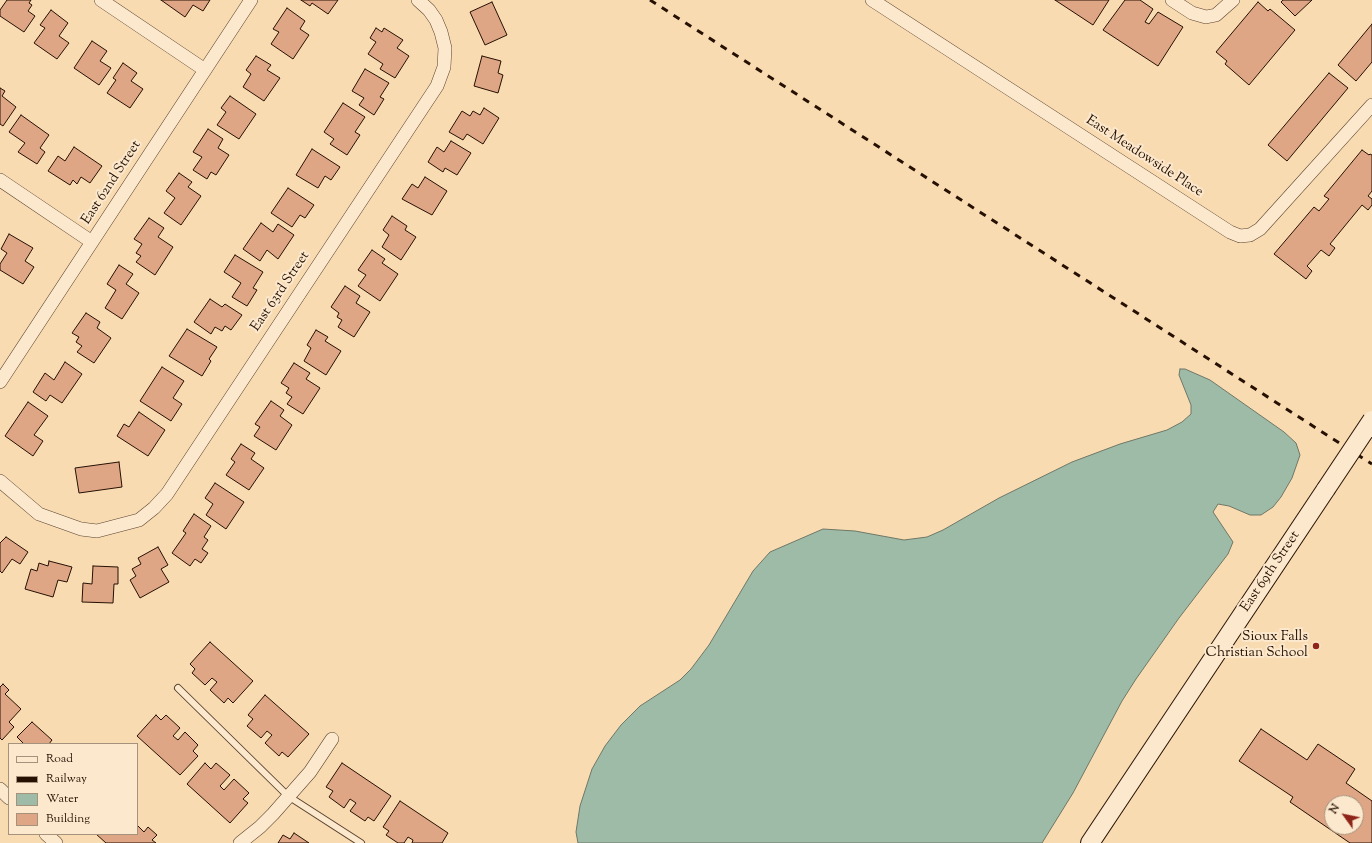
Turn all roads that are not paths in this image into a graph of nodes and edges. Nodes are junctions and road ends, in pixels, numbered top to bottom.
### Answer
1 (101, 0) edge
2 (251, 0) edge
3 (418, 0) edge
4 (872, 0) edge
5 (1172, 0) edge
6 (1233, 0) edge
7 (205, 70) junction
8 (1372, 105) edge
9 (0, 180) edge
10 (92, 242) junction
11 (0, 382) edge
12 (1372, 420) edge
13 (0, 481) edge
14 (178, 688) dead end
15 (332, 739) dead end
16 (0, 789) edge
17 (288, 796) junction
18 (8, 797) edge
19 (47, 835) edge
20 (56, 843) edge
21 (240, 843) edge
22 (361, 843) edge
23 (1090, 843) edge

1 - 7 street
2 - 7 street, East 62nd Street
3 - 13 street, East 63rd Street
4 - 8 street, East Meadowside Place
5 - 6 street
7 - 10 street, East 62nd Street
9 - 10 street
10 - 11 street, East 62nd Street
12 - 23 main road, East 69th Street, bridge
14 - 17 lane
15 - 17 street
16 - 18 street
17 - 21 street
17 - 22 lane
19 - 20 street

